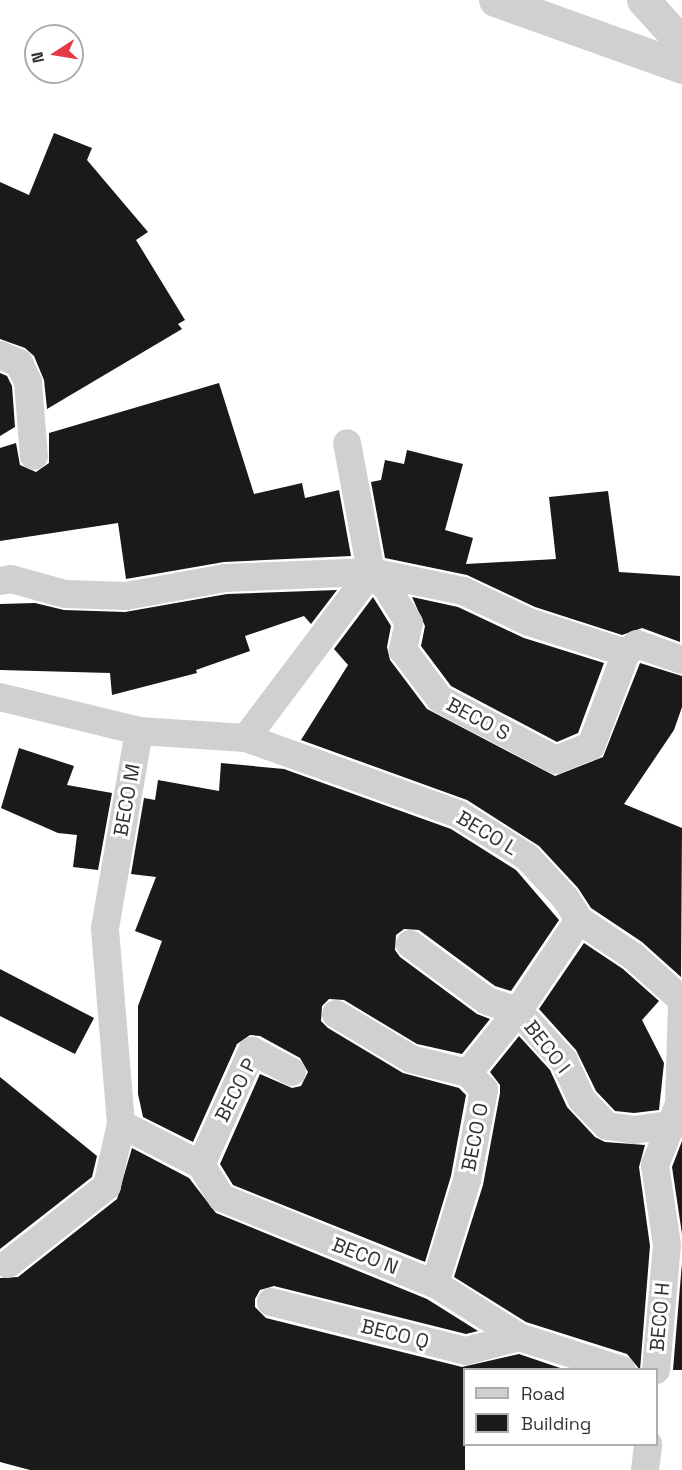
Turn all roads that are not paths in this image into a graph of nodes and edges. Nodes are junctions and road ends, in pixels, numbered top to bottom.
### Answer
1 (495, 0) edge
2 (642, 0) edge
3 (682, 43) edge
4 (682, 67) edge
5 (0, 355) edge
6 (347, 443) dead end
7 (34, 456) dead end
8 (371, 572) junction
9 (0, 581) edge
10 (626, 653) junction
11 (682, 660) edge
12 (0, 697) edge
13 (140, 731) junction
14 (246, 738) junction
15 (579, 920) junction
16 (410, 944) dead end
17 (682, 1001) edge
18 (518, 1011) junction
19 (336, 1014) dead end
20 (292, 1072) dead end
21 (468, 1072) junction
22 (676, 1123) edge
23 (121, 1124) junction
24 (201, 1165) junction
25 (8, 1264) dead end
26 (435, 1284) junction
27 (271, 1302) dead end
28 (519, 1337) junction
29 (616, 1368) edge
30 (656, 1368) edge
31 (648, 1446) edge
32 (645, 1470) edge

1 - 4 street
2 - 3 street
5 - 7 lane
6 - 8 lane
8 - 9 lane
8 - 10 lane
8 - 10 lane, BECO S
8 - 14 lane
10 - 11 lane
12 - 13 lane
13 - 14 lane
13 - 23 lane, BECO M
14 - 15 lane, BECO L
15 - 17 lane, BECO L
15 - 18 lane, BECO O
16 - 18 lane, BECO I
17 - 22 lane, BECO H
18 - 21 lane, BECO O
18 - 22 lane, BECO I
19 - 21 lane
20 - 24 lane, BECO P
21 - 26 lane, BECO O
22 - 30 lane, BECO H
23 - 24 lane
23 - 25 lane, BECO M
24 - 26 lane, BECO N
26 - 28 lane, BECO N
27 - 28 lane, BECO Q
28 - 29 lane, BECO N
31 - 32 lane

